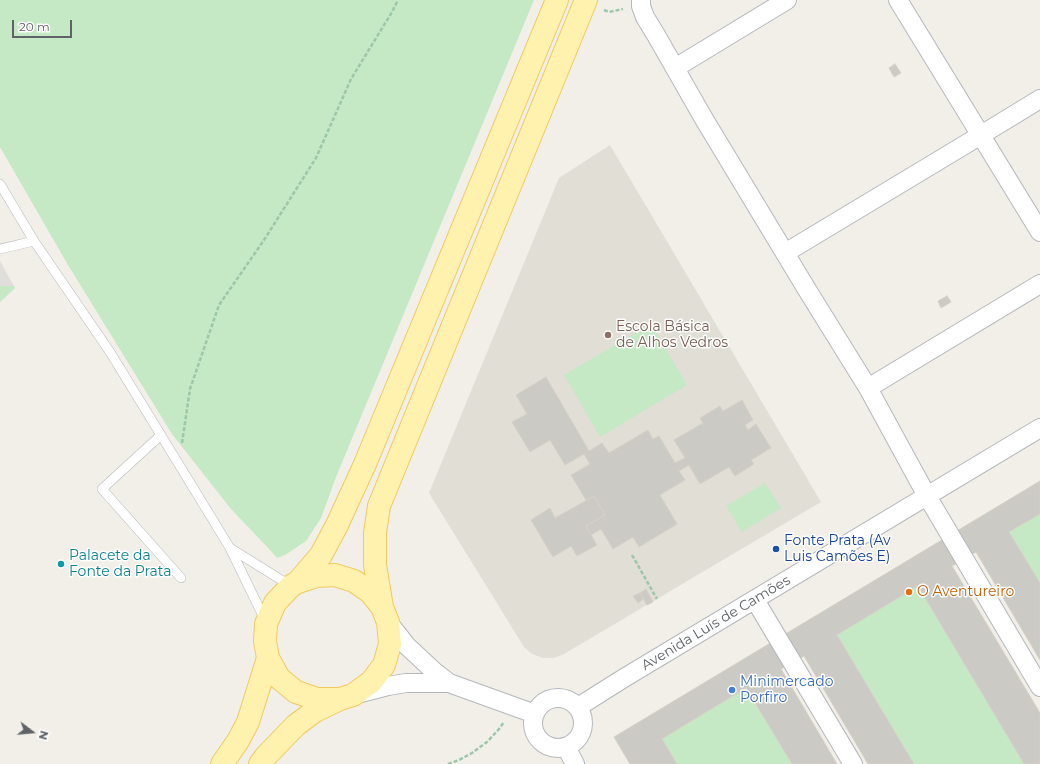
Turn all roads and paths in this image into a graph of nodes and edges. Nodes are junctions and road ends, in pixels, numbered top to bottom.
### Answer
1 (398, 0) edge
2 (556, 0) edge
3 (586, 0) edge
4 (641, 0) edge
5 (788, 0) edge
6 (898, 0) edge
7 (675, 68) junction
8 (1040, 99) edge
9 (981, 135) junction
10 (0, 184) edge
11 (1040, 232) edge
12 (34, 241) junction
13 (0, 249) edge
14 (785, 252) junction
15 (1040, 284) edge
16 (868, 388) junction
17 (1040, 428) edge
18 (161, 435) junction
19 (180, 464) junction
20 (927, 496) junction
21 (230, 548) junction
22 (632, 555) dead end
23 (181, 578) dead end
24 (295, 584) junction
25 (657, 599) dead end
26 (755, 600) junction
27 (385, 614) junction
28 (266, 624) junction
29 (268, 658) junction
30 (449, 683) junction
31 (1040, 687) edge
32 (346, 697) junction
33 (514, 707) junction
34 (578, 707) junction
35 (535, 714) junction
36 (566, 747) junction
37 (222, 764) edge
38 (260, 764) edge
39 (448, 764) edge
40 (575, 764) edge
41 (853, 764) edge

1 - 19 path
2 - 24 main road
3 - 27 main road
4 - 7 street
5 - 7 street
6 - 9 street
7 - 14 street
8 - 9 street
9 - 11 street
9 - 14 street
10 - 12 lane
12 - 13 lane
12 - 18 lane
14 - 16 street
15 - 16 street
16 - 20 street
17 - 20 street, Avenida Luís de Camões
18 - 19 lane
18 - 23 lane
19 - 21 lane
20 - 26 street, Avenida Luís de Camões
20 - 31 street
21 - 24 lane
21 - 28 lane
22 - 25 path
24 - 27 main road
24 - 28 main road
26 - 34 street, Avenida Luís de Camões
26 - 41 street
27 - 30 street
27 - 32 main road
28 - 29 main road
29 - 32 main road
29 - 37 main road
30 - 32 street
30 - 33 street
32 - 38 main road
33 - 35 street
33 - 39 path
34 - 35 street
34 - 36 street
35 - 36 street
36 - 40 street

